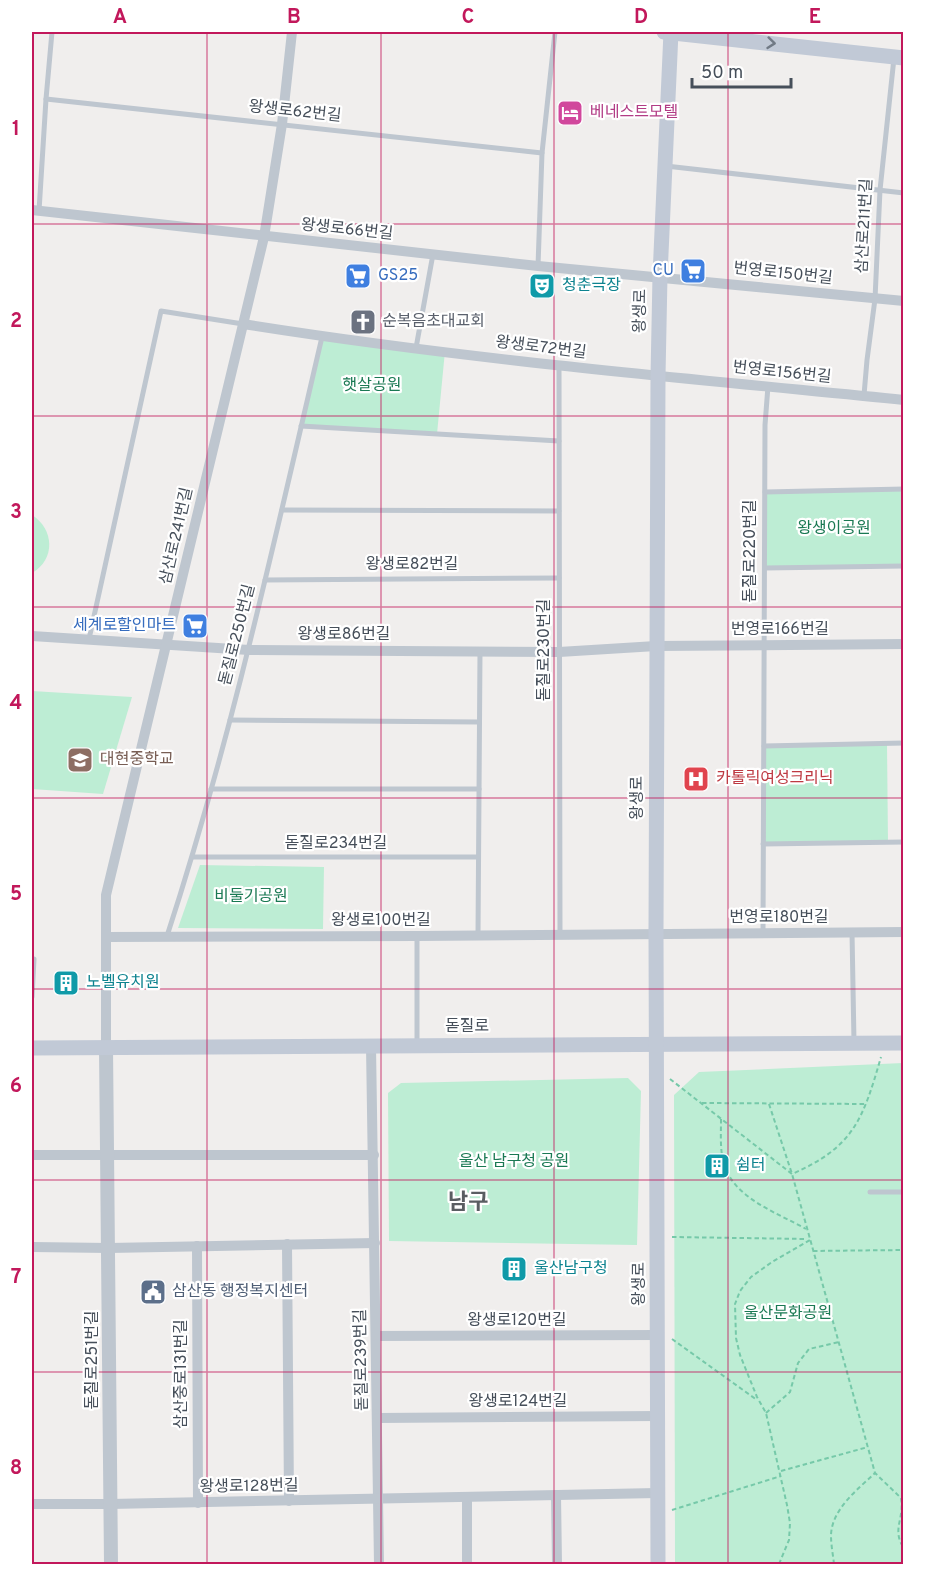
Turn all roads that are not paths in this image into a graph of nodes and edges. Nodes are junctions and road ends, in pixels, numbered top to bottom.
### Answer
1 (52, 32) edge
2 (292, 32) edge
3 (555, 32) edge
4 (664, 32) edge
5 (671, 32) edge
6 (899, 57) edge
7 (46, 99) junction
8 (282, 124) junction
9 (542, 153) junction
10 (665, 166) junction
11 (880, 190) junction
12 (903, 193) edge
13 (35, 211) edge
14 (264, 236) junction
15 (433, 254) junction
16 (538, 266) junction
17 (660, 276) junction
18 (875, 299) junction
19 (903, 301) edge
20 (243, 324) junction
21 (322, 337) junction
22 (416, 348) junction
23 (559, 366) junction
24 (658, 376) junction
25 (768, 386) junction
26 (864, 396) junction
27 (903, 400) edge
28 (301, 426) junction
29 (559, 441) junction
30 (903, 489) edge
31 (765, 492) junction
32 (282, 510) junction
33 (559, 511) junction
34 (903, 566) edge
35 (765, 568) junction
36 (559, 578) junction
37 (265, 580) junction
38 (32, 636) edge
39 (89, 639) junction
40 (166, 644) junction
41 (903, 644) edge
42 (764, 645) junction
43 (656, 646) junction
44 (249, 650) junction
45 (480, 651) junction
46 (559, 652) junction
47 (230, 720) junction
48 (479, 722) junction
49 (903, 743) edge
50 (764, 746) junction
51 (211, 789) junction
52 (479, 789) junction
53 (903, 842) edge
54 (763, 844) junction
55 (193, 857) junction
56 (478, 857) junction
57 (852, 932) junction
58 (903, 932) edge
59 (656, 933) junction
60 (763, 933) junction
61 (560, 935) junction
62 (417, 936) junction
63 (478, 936) junction
64 (106, 937) junction
65 (167, 937) junction
66 (32, 958) edge
67 (32, 997) edge
68 (854, 1043) junction
69 (903, 1043) edge
70 (656, 1044) junction
71 (371, 1046) junction
72 (417, 1046) junction
73 (106, 1047) junction
74 (32, 1048) edge
75 (32, 1155) edge
76 (107, 1155) junction
77 (374, 1155) junction
78 (870, 1192) dead end
79 (903, 1192) edge
80 (375, 1243) junction
81 (287, 1245) junction
82 (197, 1246) junction
83 (32, 1247) edge
84 (109, 1248) junction
85 (658, 1332) junction
86 (376, 1336) junction
87 (658, 1416) junction
88 (378, 1418) junction
89 (657, 1493) junction
90 (556, 1495) junction
91 (467, 1497) junction
92 (379, 1499) junction
93 (289, 1501) junction
94 (198, 1503) junction
95 (32, 1504) edge
96 (110, 1504) junction
97 (111, 1564) edge
98 (379, 1564) edge
99 (467, 1564) edge
100 (556, 1564) edge
101 (658, 1564) edge

1 - 7 lane
2 - 8 street, 삼산로241번길
3 - 9 lane
4 - 5 main road
5 -> 6 main road
5 - 10 main road, 왕생로
6 - 11 lane, 삼산로211번길
7 - 8 lane, 왕생로62번길
7 - 13 lane
8 - 9 lane, 왕생로62번길
8 - 14 street, 삼산로241번길
9 - 16 lane
10 - 11 lane
10 - 17 main road, 왕생로
11 - 12 lane
11 - 18 lane, 삼산로211번길
13 - 14 street, 왕생로66번길
14 - 15 street, 왕생로66번길
14 - 20 street, 삼산로241번길
15 - 16 street, 왕생로66번길
15 - 22 lane
16 - 17 street, 왕생로66번길
17 - 18 street, 번영로150번길
17 - 24 main road, 왕생로
18 - 19 street, 번영로150번길
18 - 26 lane, 삼산로211번길
20 - 21 street, 왕생로72번길
20 - 39 lane
20 - 40 street, 삼산로241번길
21 - 22 street, 왕생로72번길
21 - 28 lane, 돋질로250번길
22 - 23 street, 왕생로72번길
23 - 24 street, 왕생로72번길
23 - 29 lane, 돋질로230번길
24 - 25 street, 번영로156번길
24 - 43 main road, 왕생로
25 - 26 street, 번영로156번길
25 - 31 lane, 돋질로220번길
26 - 27 street, 번영로156번길
28 - 29 lane
28 - 32 lane, 돋질로250번길
29 - 33 lane, 돋질로230번길
30 - 31 lane
31 - 35 lane, 돋질로220번길
32 - 33 lane
32 - 37 lane, 돋질로250번길
33 - 36 lane, 돋질로230번길
34 - 35 lane
35 - 42 lane, 돋질로220번길
36 - 37 lane, 왕생로82번길
36 - 46 lane, 돋질로230번길
37 - 44 lane, 돋질로250번길
38 - 39 street, 왕생로86번길
39 - 40 street, 왕생로86번길
40 - 44 street, 왕생로86번길
40 - 64 street, 삼산로241번길
41 - 42 street, 번영로166번길
42 - 43 street, 번영로166번길
42 - 50 lane, 돋질로220번길
43 - 46 street, 왕생로86번길
43 - 59 main road, 왕생로
44 - 45 street, 왕생로86번길
44 - 47 lane, 돋질로250번길
45 - 46 street, 왕생로86번길
45 - 48 lane
46 - 61 lane, 돋질로230번길
47 - 48 lane
47 - 51 lane, 돋질로250번길
48 - 52 lane
49 - 50 lane
50 - 54 lane, 돋질로220번길
51 - 52 lane
51 - 55 lane, 돋질로250번길
52 - 56 lane
53 - 54 lane
54 - 60 lane, 돋질로220번길
55 - 56 lane, 돋질로234번길
55 - 65 lane, 돋질로250번길
56 - 63 lane
57 - 58 street, 번영로180번길
57 - 60 street, 번영로180번길
57 - 68 lane
59 - 60 street, 번영로180번길
59 - 61 street, 왕생로100번길
59 - 70 main road, 왕생로
61 - 63 street, 왕생로100번길
62 - 63 street, 왕생로100번길
62 - 65 street, 왕생로100번길
62 - 72 lane
64 - 65 street, 왕생로100번길
64 - 73 street, 삼산로241번길
66 - 67 lane
68 - 69 main road, 돋질로
68 - 70 main road, 돋질로
70 - 72 main road, 돋질로
70 - 85 main road, 왕생로
71 - 72 main road, 돋질로
71 - 73 main road, 돋질로
71 - 77 street, 돋질로239번길
73 - 74 main road, 돋질로
73 - 76 street, 돋질로251번길
75 - 76 street
76 - 77 street
76 - 84 street, 돋질로251번길
77 - 80 street, 돋질로239번길
78 - 79 lane
80 - 81 street
80 - 86 street, 돋질로239번길
81 - 82 street
81 - 93 street
82 - 84 street
82 - 94 street, 삼산중로131번길
83 - 84 street
84 - 96 street, 돋질로251번길
85 - 86 street, 왕생로120번길
85 - 87 main road, 왕생로
86 - 88 street, 돋질로239번길
87 - 88 street, 왕생로124번길
87 - 89 main road, 왕생로
88 - 92 street, 돋질로239번길
89 - 90 street, 왕생로128번길
89 - 101 main road, 왕생로
90 - 91 street, 왕생로128번길
90 - 100 street
91 - 92 street, 왕생로128번길
91 - 99 street
92 - 93 street, 왕생로128번길
92 - 98 street, 돋질로239번길
93 - 94 street, 왕생로128번길
94 - 96 street, 왕생로128번길
95 - 96 street, 왕생로128번길
96 - 97 street, 돋질로251번길

